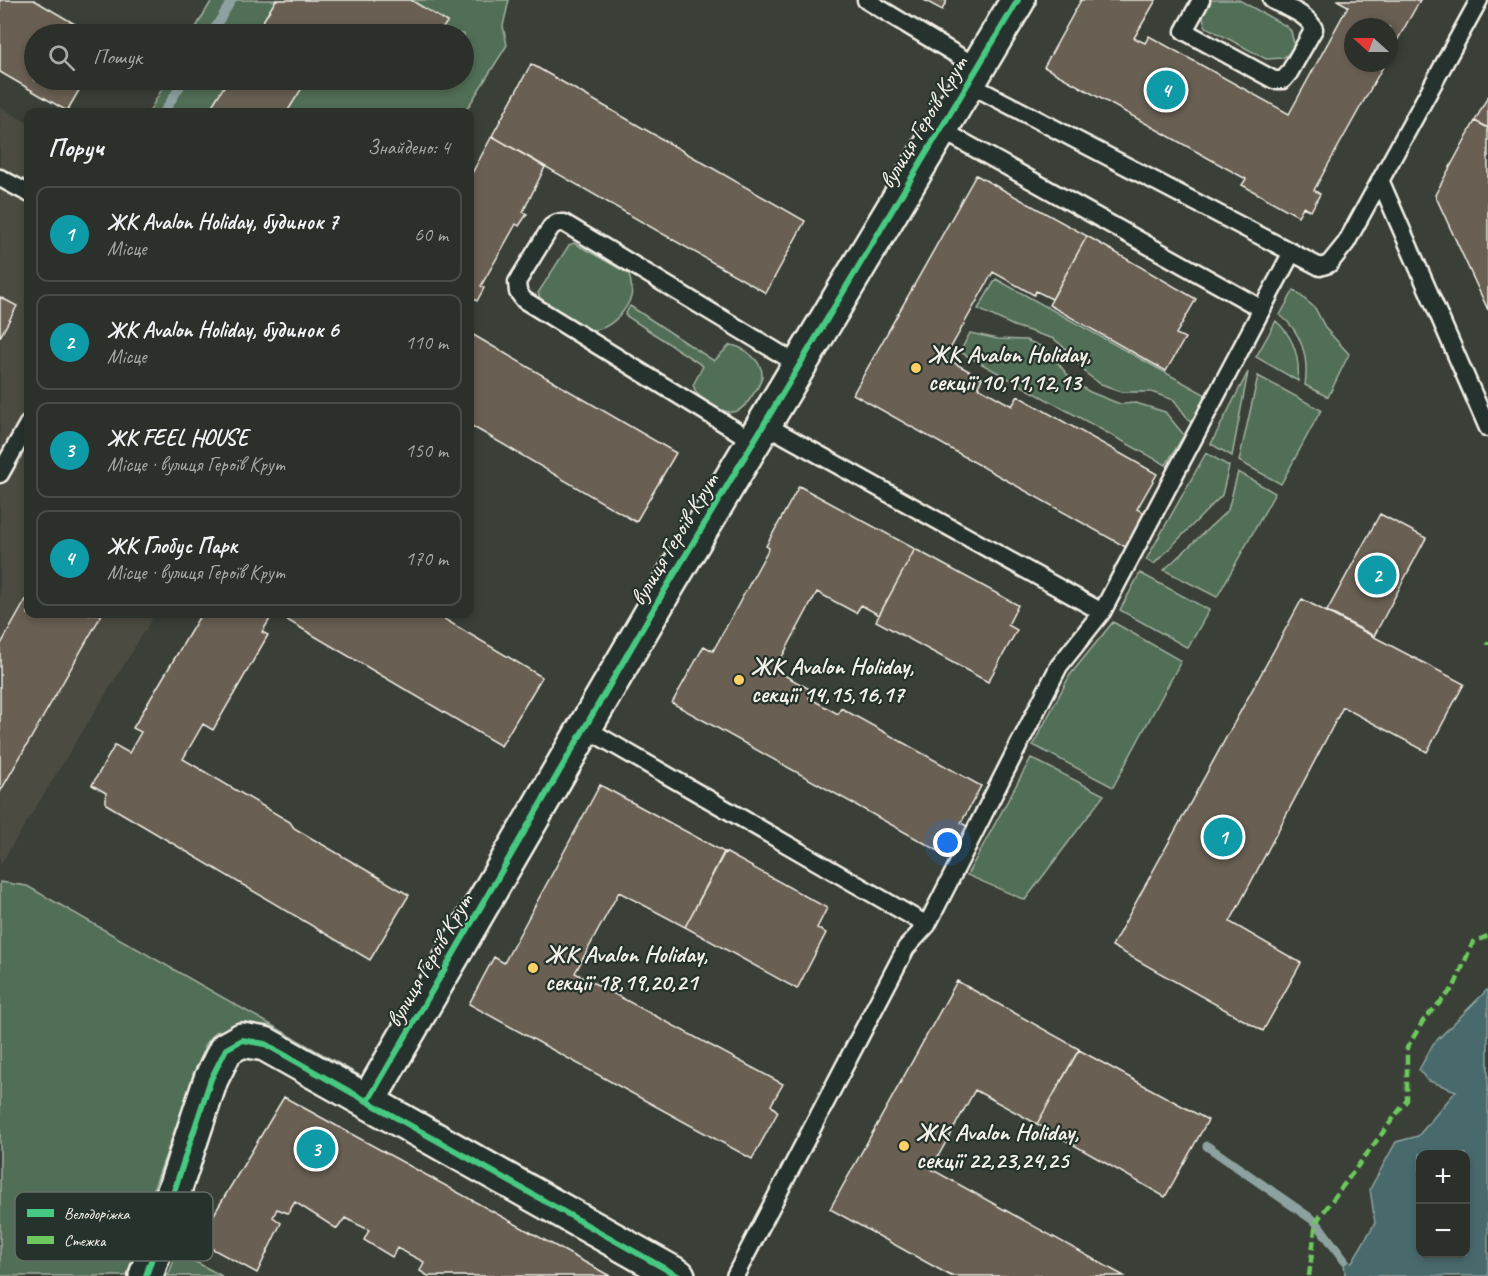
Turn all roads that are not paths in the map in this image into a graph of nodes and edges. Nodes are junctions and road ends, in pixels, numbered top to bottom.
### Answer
1 (866, 0) edge
2 (1018, 0) edge
3 (1201, 0) edge
4 (1272, 0) edge
5 (1479, 0) edge
6 (972, 76) junction
7 (940, 129) junction
8 (0, 178) edge
9 (1380, 180) junction
10 (24, 191) edge
11 (1292, 252) junction
12 (1262, 309) junction
13 (800, 365) junction
14 (1488, 429) edge
15 (24, 431) edge
16 (759, 432) junction
17 (0, 474) edge
18 (1102, 612) junction
19 (585, 728) junction
20 (927, 925) junction
21 (368, 1101) junction
22 (174, 1192) edge
23 (151, 1261) edge
24 (146, 1276) edge
25 (678, 1276) edge
26 (735, 1276) edge

1 - 6 lane
2 - 6 street, вулиця Героїв Крут
3 - 4 lane
5 - 9 lane
6 - 7 street, вулиця Героїв Крут
6 - 11 lane
7 - 12 lane
7 - 13 street, вулиця Героїв Крут
8 - 10 lane
9 - 11 lane
9 - 14 lane
11 - 12 lane
12 - 18 lane
13 - 16 street, вулиця Героїв Крут
13 - 16 lane
15 - 17 lane
16 - 18 lane
16 - 19 street, вулиця Героїв Крут
18 - 20 lane
19 - 20 lane
19 - 21 street, вулиця Героїв Крут
20 - 26 lane
21 - 22 street
21 - 25 street
23 - 24 street

